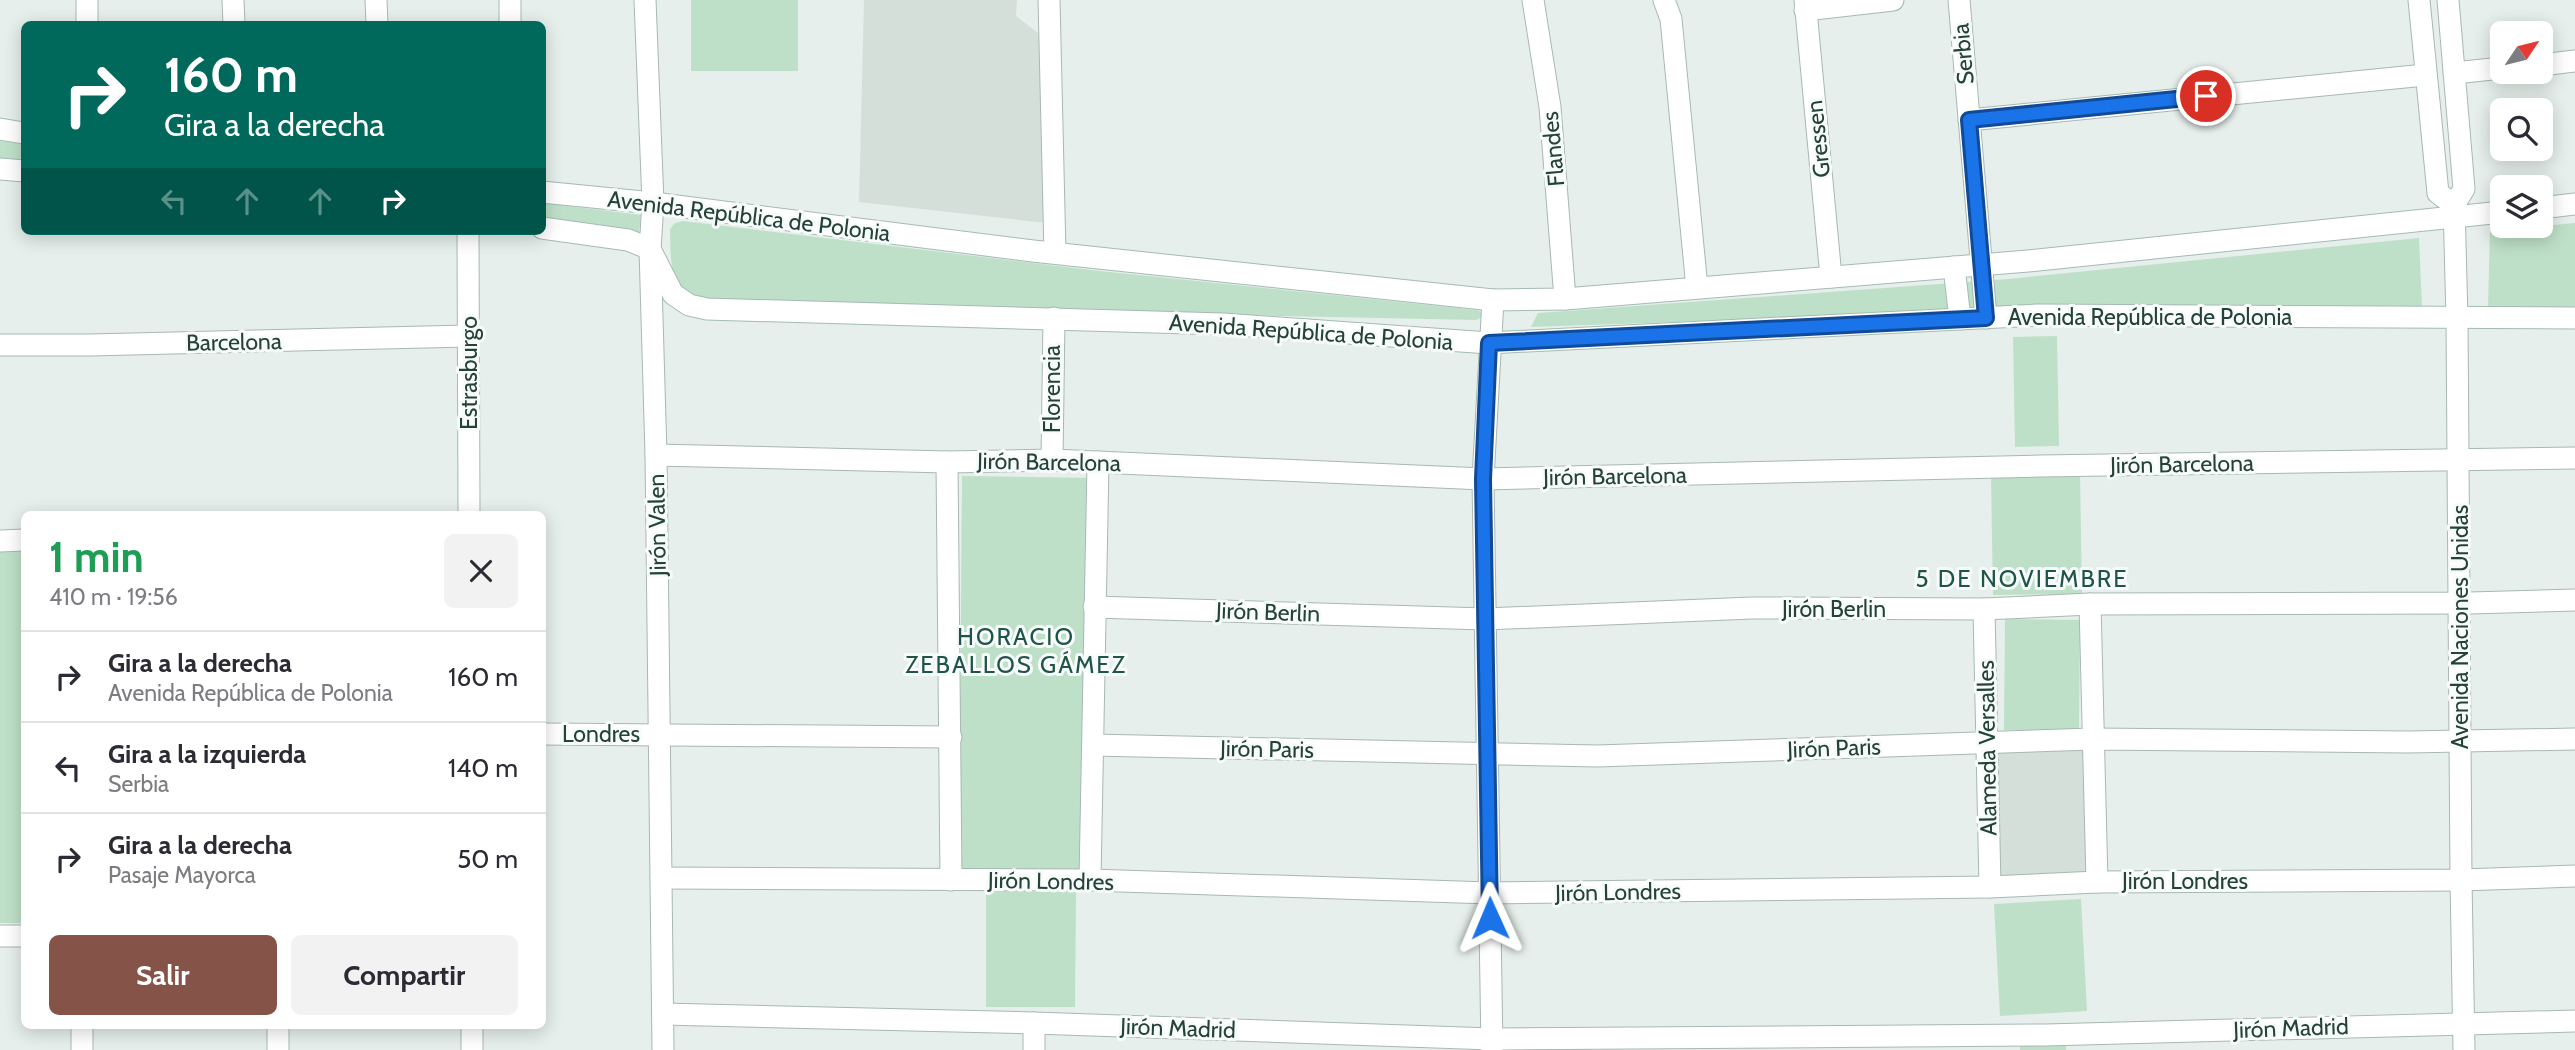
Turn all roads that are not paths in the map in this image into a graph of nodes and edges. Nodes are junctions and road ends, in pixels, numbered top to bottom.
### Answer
1 (87, 0) edge
2 (233, 0) edge
3 (376, 0) edge
4 (510, 0) edge
5 (645, 0) edge
6 (1049, 0) edge
7 (1533, 0) edge
8 (1664, 0) edge
9 (1893, 0) edge
10 (1959, 0) edge
11 (2419, 0) edge
12 (2448, 0) edge
13 (1805, 5) edge
14 (87, 21) edge
15 (233, 21) edge
16 (377, 21) edge
17 (510, 21) edge
18 (2575, 61) edge
19 (2553, 64) edge
20 (2490, 69) edge
21 (2454, 73) junction
22 (2426, 75) junction
23 (1969, 120) junction
24 (0, 130) edge
25 (21, 132) edge
26 (0, 169) edge
27 (21, 172) edge
28 (546, 192) edge
29 (653, 203) junction
30 (2575, 204) edge
31 (2553, 207) edge
32 (2454, 211) junction
33 (2490, 212) edge
34 (546, 229) edge
35 (468, 235) edge
36 (650, 249) junction
37 (1055, 253) junction
38 (1981, 264) junction
39 (1954, 267) junction
40 (1831, 277) junction
41 (1697, 288) junction
42 (1566, 299) junction
43 (1493, 300) junction
44 (1054, 318) junction
45 (1986, 318) junction
46 (2575, 318) edge
47 (1959, 319) junction
48 (2458, 319) junction
49 (468, 336) junction
50 (1489, 343) junction
51 (0, 345) edge
52 (656, 455) junction
53 (2575, 458) edge
54 (1052, 460) junction
55 (2459, 460) junction
56 (947, 462) junction
57 (1098, 462) junction
58 (1483, 479) junction
59 (470, 511) edge
60 (21, 540) edge
61 (0, 541) edge
62 (2575, 600) edge
63 (2460, 603) junction
64 (2090, 604) junction
65 (1094, 607) junction
66 (1984, 609) junction
67 (1485, 619) junction
68 (546, 734) edge
69 (660, 734) junction
70 (951, 737) junction
71 (2092, 739) junction
72 (2575, 739) edge
73 (2460, 741) junction
74 (1985, 744) junction
75 (1093, 745) junction
76 (1489, 754) junction
77 (2575, 876) edge
78 (660, 878) junction
79 (951, 880) junction
80 (1090, 880) junction
81 (2460, 880) junction
82 (2097, 882) junction
83 (1990, 887) junction
84 (1489, 893) junction
85 (0, 936) edge
86 (21, 936) edge
87 (663, 1014) junction
88 (2575, 1021) edge
89 (1034, 1023) junction
90 (2463, 1023) junction
91 (82, 1029) edge
92 (278, 1029) edge
93 (472, 1029) edge
94 (1492, 1044) edge
95 (82, 1050) edge
96 (278, 1050) edge
97 (472, 1050) edge
98 (663, 1050) edge
99 (1034, 1050) edge
100 (2465, 1050) edge

1 - 14 street
2 - 15 street
3 - 16 street
4 - 17 street
5 - 29 street, Jirón Valen
6 - 37 street
7 - 42 street, Flandes
8 - 41 street
9 - 13 street
10 - 23 street, Serbia
11 - 22 street
12 - 21 street, Avenida Naciones Unidas
13 - 40 street, Gressen
18 - 19 street
20 - 21 street
21 - 32 street, Avenida Naciones Unidas
22 - 23 street
22 - 32 street
23 - 38 street, Serbia
24 - 25 street
26 - 27 street
28 - 29 street, Avenida República de Polonia
29 - 36 street, Jirón Valen
29 - 37 street, Avenida República de Polonia
30 - 31 street
32 - 33 street, Avenida República de Polonia
32 - 38 street, Avenida República de Polonia
32 - 48 street, Avenida Naciones Unidas
34 - 36 street, Avenida República de Polonia
35 - 49 street, Estrasburgo
36 - 44 street, Avenida República de Polonia
36 - 52 street, Jirón Valen
37 - 43 street, Avenida República de Polonia
38 - 39 street, Avenida República de Polonia
38 - 45 street, Serbia
39 - 40 street, Avenida República de Polonia
39 - 47 street
40 - 41 street, Avenida República de Polonia
41 - 42 street, Avenida República de Polonia
42 - 43 street, Avenida República de Polonia
43 - 50 street
44 - 50 street, Avenida República de Polonia
44 - 54 street, Florencia
45 - 47 street, Avenida República de Polonia
45 - 48 street, Avenida República de Polonia
46 - 48 street, Avenida República de Polonia
47 - 50 street, Avenida República de Polonia
48 - 55 street, Avenida Naciones Unidas
49 - 51 street, Barcelona
49 - 59 street, Estrasburgo
50 - 58 street
52 - 56 street, Jirón Barcelona
52 - 69 street, Jirón Valen
53 - 55 street, Jirón Barcelona
54 - 56 street, Jirón Barcelona
54 - 57 street, Jirón Barcelona
55 - 58 street, Jirón Barcelona
55 - 63 street, Avenida Naciones Unidas
56 - 70 street
57 - 58 street, Jirón Barcelona
57 - 65 street
58 - 67 street
60 - 61 street
62 - 63 street, Jirón Berlin
63 - 64 street, Jirón Berlin
63 - 73 street, Avenida Naciones Unidas
64 - 66 street, Jirón Berlin
64 - 71 street
65 - 67 street, Jirón Berlin
65 - 75 street
66 - 67 street, Jirón Berlin
66 - 74 street, Alameda Versalles
67 - 76 street
68 - 69 street, Londres
69 - 70 street
69 - 78 street, Jirón Valen
70 - 79 street
71 - 73 street, Jirón Paris
71 - 74 street, Jirón Paris
71 - 82 street
72 - 73 street, Jirón Paris
73 - 81 street, Avenida Naciones Unidas
74 - 76 street, Jirón Paris
74 - 83 street, Alameda Versalles
75 - 76 street, Jirón Paris
75 - 80 street
76 - 84 street
77 - 81 street, Jirón Londres
78 - 79 street, Jirón Londres
78 - 87 street, Jirón Valen
79 - 80 street, Jirón Londres
80 - 84 street, Jirón Londres
81 - 82 street, Jirón Londres
81 - 90 street, Avenida Naciones Unidas
82 - 83 street, Jirón Londres
83 - 84 street, Jirón Londres
84 - 94 street
85 - 86 street
87 - 89 street, Jirón Madrid
87 - 98 street, Jirón Valen
88 - 90 street, Jirón Madrid
89 - 94 street, Jirón Madrid
89 - 99 street
90 - 94 street, Jirón Madrid
90 - 100 street, Avenida Naciones Unidas
91 - 95 street
92 - 96 street
93 - 97 street

